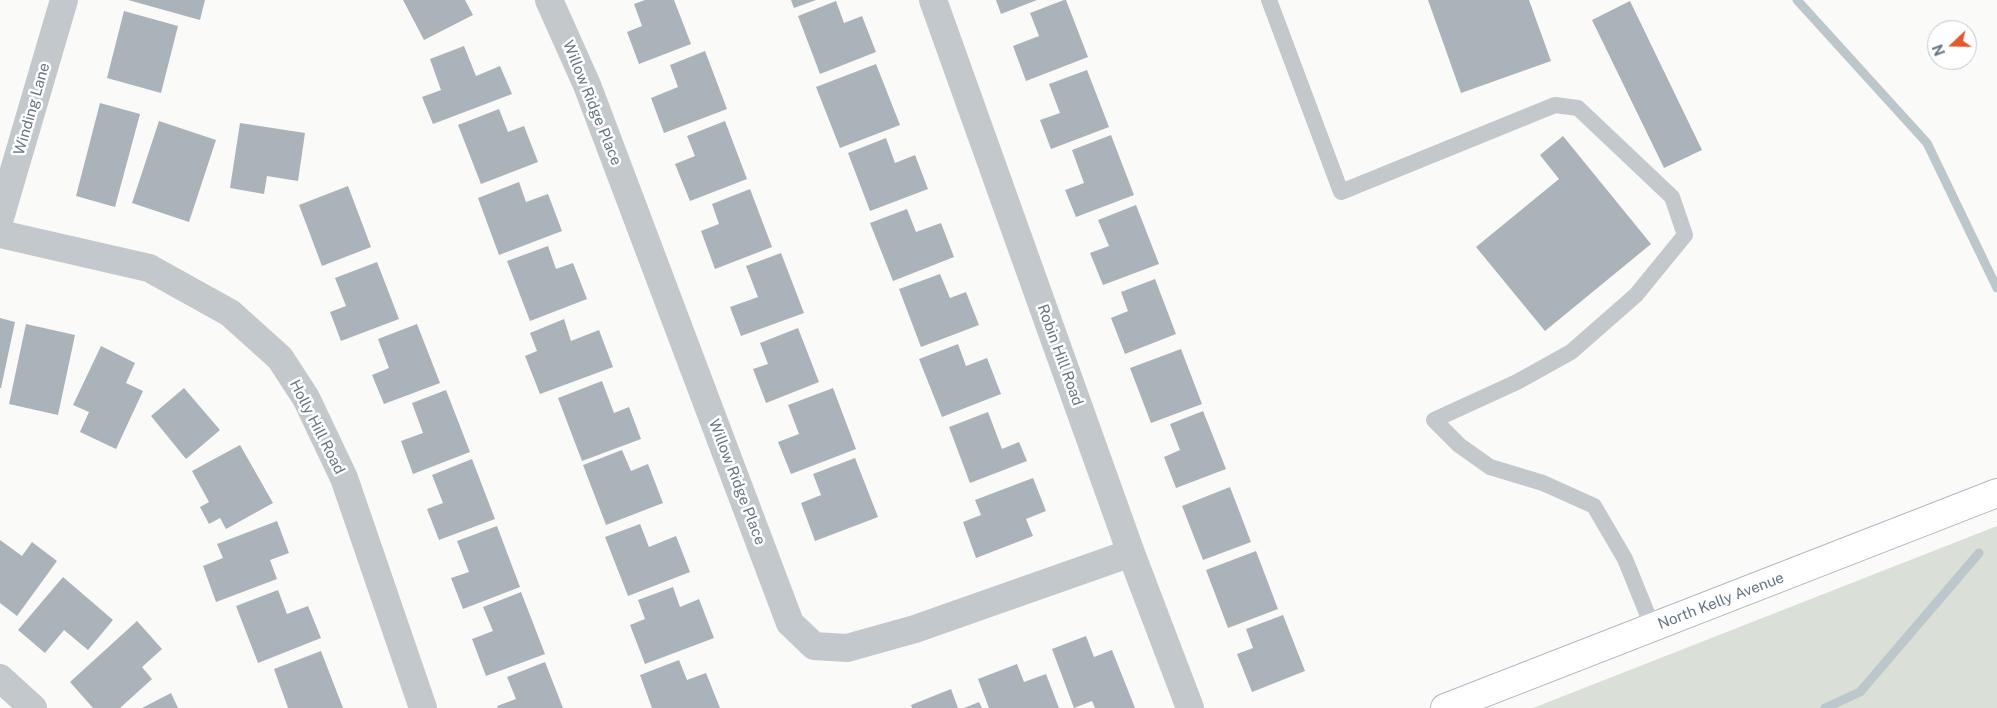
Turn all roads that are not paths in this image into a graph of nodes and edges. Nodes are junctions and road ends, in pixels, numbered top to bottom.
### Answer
1 (64, 0) edge
2 (550, 0) edge
3 (933, 0) edge
4 (1269, 0) edge
5 (0, 218) edge
6 (0, 234) edge
7 (1997, 493) edge
8 (1131, 554) junction
9 (1653, 628) junction
10 (0, 678) edge
11 (33, 708) edge
12 (423, 708) edge
13 (1190, 708) edge
14 (1445, 708) edge

1 - 5 street, Winding Lane
2 - 8 street, Willow Ridge Place
3 - 8 street, Robin Hill Road
4 - 9 lane
6 - 12 street, Holly Hill Road
7 - 9 main road, North Kelly Avenue
8 - 13 street, Robin Hill Road
9 - 14 main road, North Kelly Avenue
10 - 11 street

